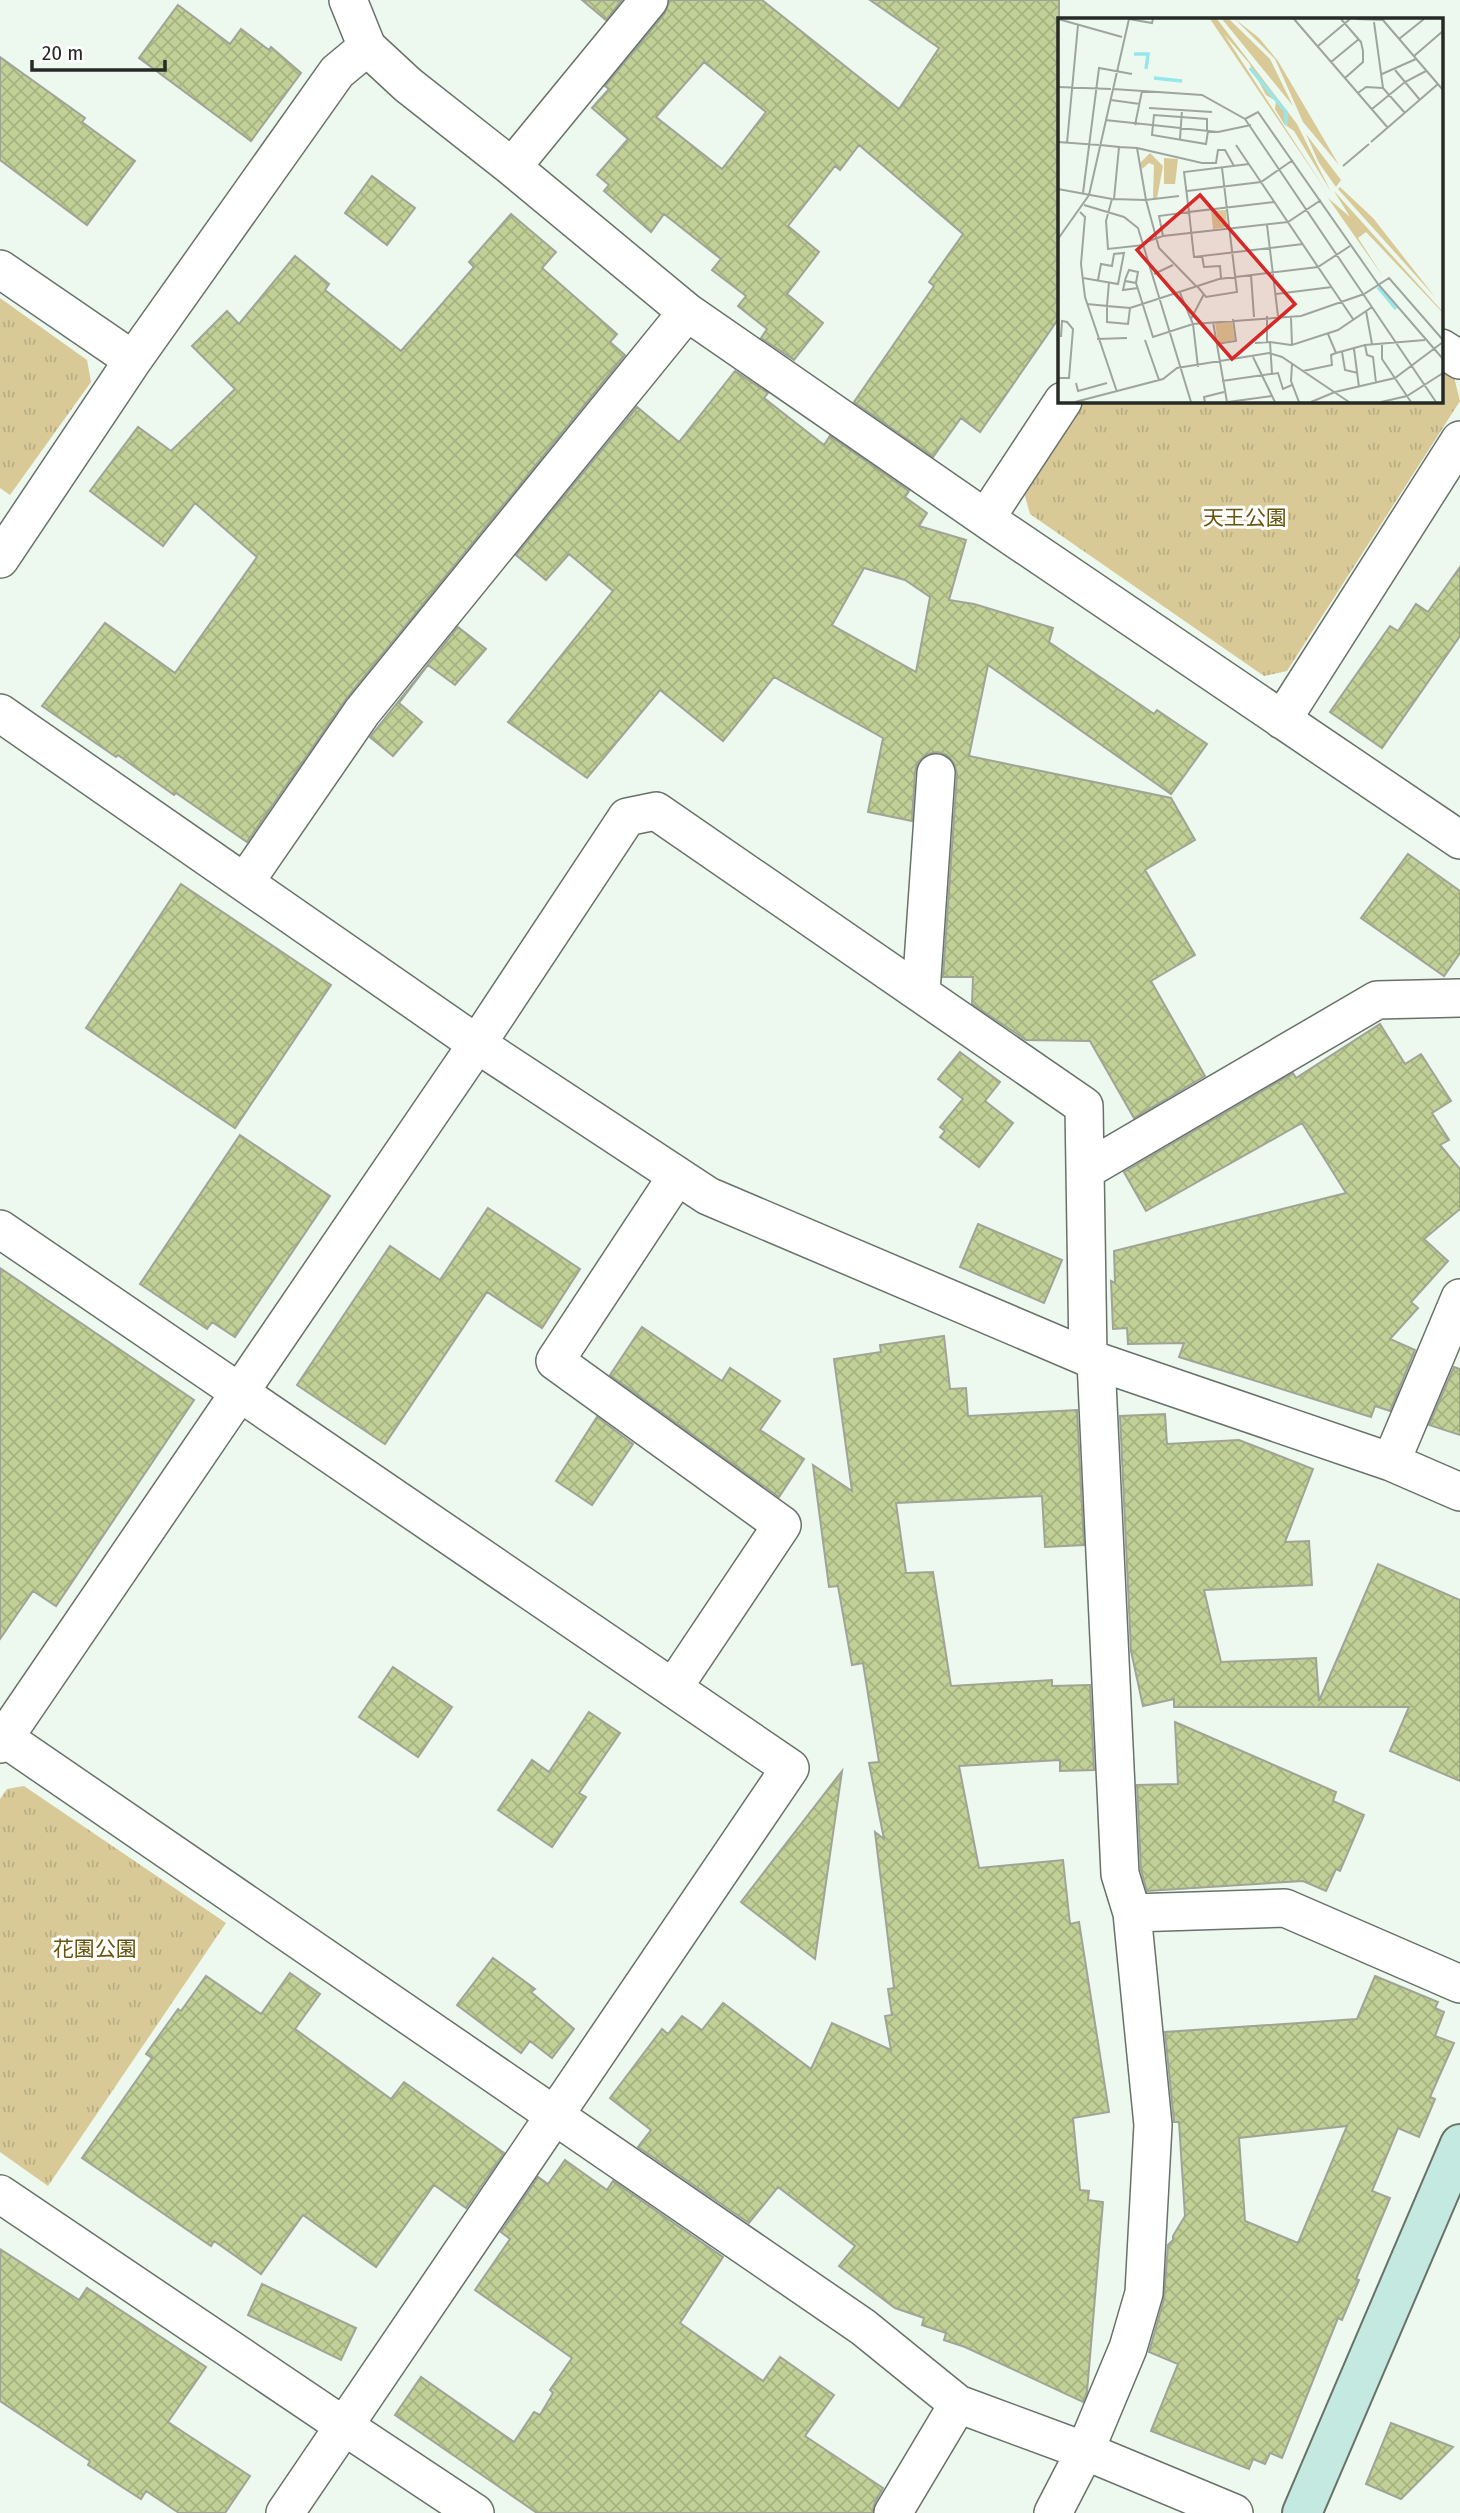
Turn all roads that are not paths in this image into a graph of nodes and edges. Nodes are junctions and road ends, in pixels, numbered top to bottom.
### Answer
1 (348, 0) edge
2 (649, 0) edge
3 (367, 47) junction
4 (512, 167) junction
5 (0, 269) edge
6 (687, 312) junction
7 (1442, 349) edge
8 (133, 360) junction
9 (1460, 360) edge
10 (1062, 402) edge
11 (1460, 440) edge
12 (986, 519) junction
13 (0, 559) edge
14 (0, 713) edge
15 (1282, 720) junction
16 (936, 773) dead end
17 (1460, 840) edge
18 (245, 882) junction
19 (921, 992) junction
20 (1460, 998) edge
21 (477, 1044) junction
22 (1086, 1170) junction
23 (677, 1176) junction
24 (0, 1228) edge
25 (1460, 1298) edge
26 (1092, 1359) junction
27 (241, 1393) junction
28 (1391, 1462) junction
29 (1460, 1492) edge
30 (673, 1688) junction
31 (1, 1739) edge
32 (1132, 1913) junction
33 (1460, 1984) edge
34 (554, 2116) junction
35 (1460, 2144) edge
36 (0, 2194) edge
37 (958, 2404) junction
38 (344, 2426) junction
39 (1085, 2451) junction
40 (1310, 2509) edge
41 (285, 2513) edge
42 (475, 2513) edge
43 (893, 2513) edge
44 (1053, 2513) edge
45 (1234, 2513) edge

1 - 3 street
2 - 4 street
3 - 4 street
3 - 8 street
4 - 6 street
5 - 8 street
6 - 12 street
6 - 18 street
7 - 9 street
8 - 13 street
10 - 12 street
11 - 15 street
12 - 15 street
14 - 18 street
15 - 17 street
16 - 19 street
18 - 21 street
19 - 21 street
19 - 22 street
20 - 22 street
21 - 23 street
21 - 27 street
22 - 26 street
23 - 26 street
23 - 30 street
24 - 27 street
25 - 28 street
26 - 28 street
26 - 32 street
27 - 30 street
27 - 31 street
28 - 29 street
30 - 34 street
31 - 34 street
32 - 33 street
32 - 39 street
34 - 37 street
34 - 38 street
35 - 40 street
36 - 38 street
37 - 39 street
37 - 43 street
38 - 41 street
38 - 42 street
39 - 44 street
39 - 45 street

